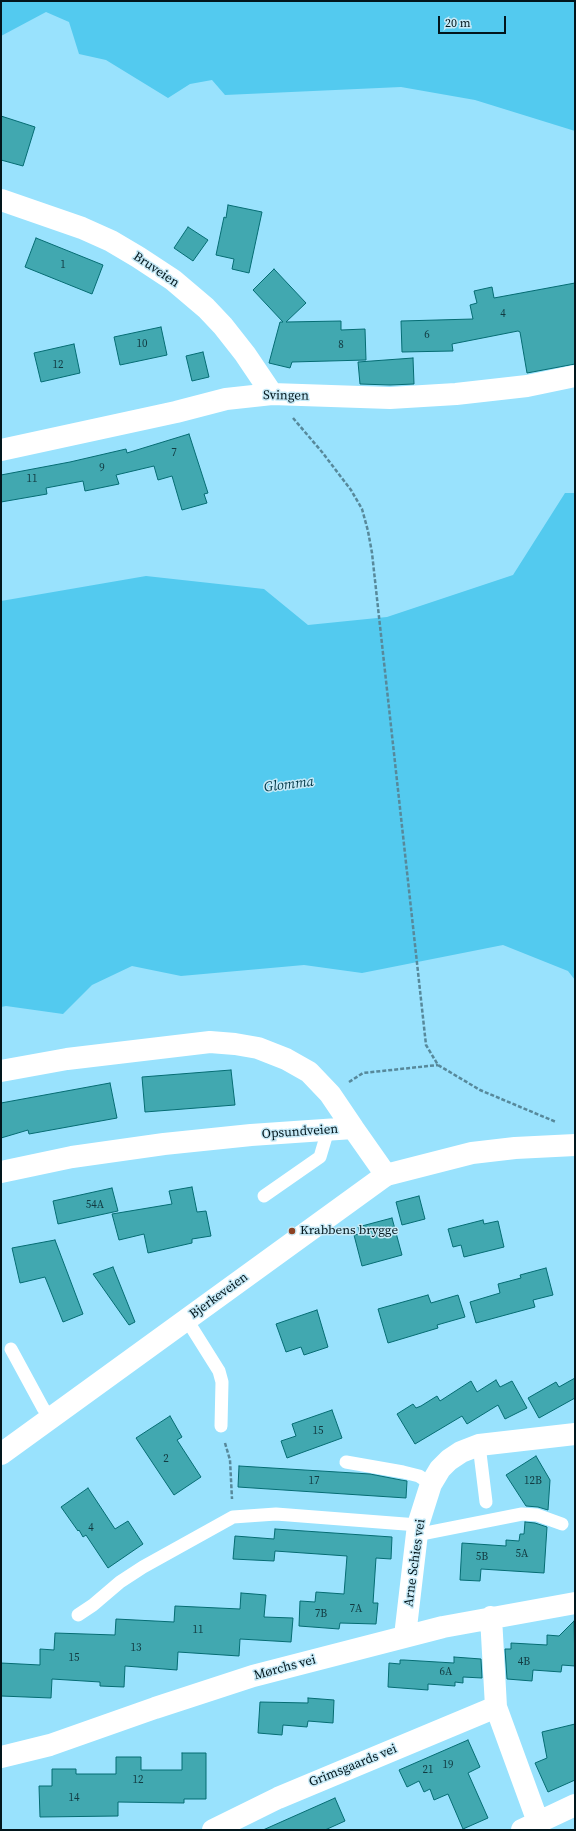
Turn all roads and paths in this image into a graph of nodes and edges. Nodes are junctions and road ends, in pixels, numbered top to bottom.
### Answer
1 (1, 200) edge
2 (575, 376) edge
3 (272, 394) junction
4 (1, 450) edge
5 (438, 1065) junction
6 (1, 1071) edge
7 (330, 1094) junction
8 (560, 1124) dead end
9 (353, 1128) junction
10 (328, 1130) junction
11 (575, 1145) edge
12 (1, 1172) edge
13 (386, 1175) junction
14 (264, 1196) dead end
15 (187, 1320) junction
16 (11, 1349) dead end
17 (51, 1418) junction
18 (221, 1426) joint
19 (575, 1434) edge
20 (479, 1445) junction
21 (1, 1454) edge
22 (346, 1462) dead end
23 (431, 1484) junction
24 (486, 1502) dead end
25 (233, 1517) junction
26 (562, 1524) dead end
27 (417, 1530) junction
28 (575, 1603) edge
29 (78, 1614) dead end
30 (491, 1617) junction
31 (406, 1636) junction
32 (496, 1707) junction
33 (1, 1757) edge
34 (575, 1805) edge
35 (530, 1826) edge
36 (213, 1830) edge

1 - 3 street, Bruveien
2 - 3 street, Svingen
3 - 4 street, Svingen
3 - 5 path
5 - 7 path
5 - 8 path
6 - 7 street
7 - 9 street
9 - 10 street, Opsundveien
9 - 13 street, Opsundveien
10 - 12 street, Opsundveien
10 - 14 lane
11 - 13 street
13 - 15 street, Bjerkeveien
15 - 17 street, Bjerkeveien
15 - 18 lane
16 - 17 lane
17 - 21 street, Bjerkeveien
18 - 25 path
19 - 20 street, Arne Schies vei
20 - 23 street, Arne Schies vei
20 - 24 lane
22 - 23 lane
23 - 27 street, Arne Schies vei
25 - 27 lane
25 - 29 lane
26 - 27 lane
27 - 31 street, Arne Schies vei
28 - 30 street, Mørchs vei
30 - 31 street, Mørchs vei
30 - 32 street
31 - 33 street, Mørchs vei
32 - 35 street
32 - 36 street, Grimsgaards vei
34 - 35 street

